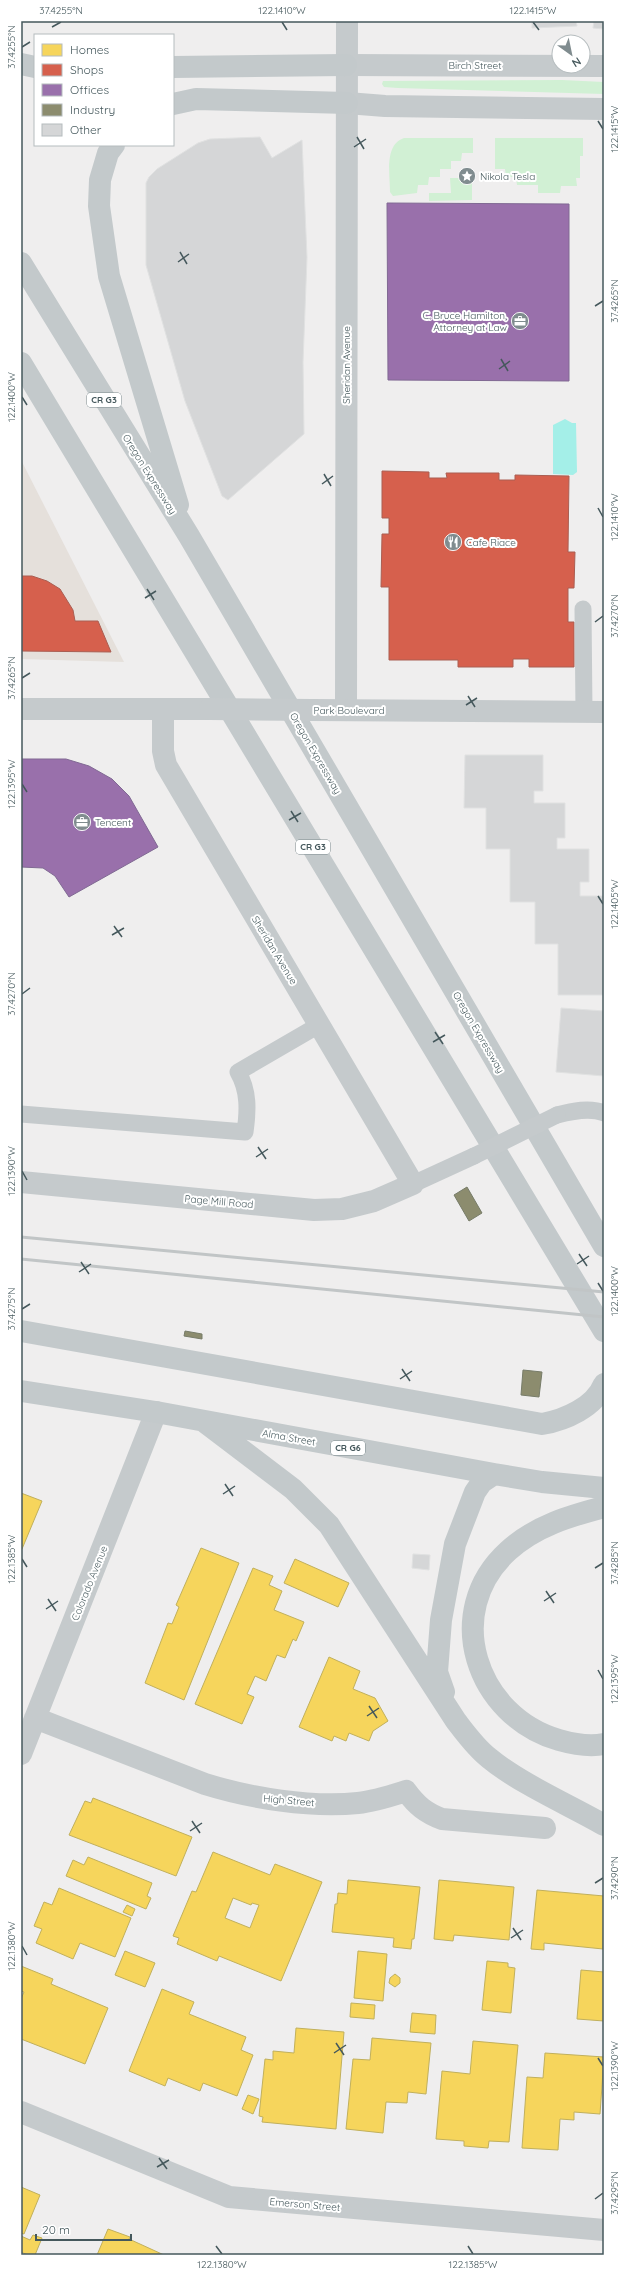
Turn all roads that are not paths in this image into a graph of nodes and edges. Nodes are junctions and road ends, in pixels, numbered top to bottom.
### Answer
1 (347, 21) edge
2 (21, 64) edge
3 (346, 65) junction
4 (604, 66) edge
5 (34, 67) edge
6 (174, 67) edge
7 (347, 103) junction
8 (174, 104) edge
9 (604, 109) edge
10 (113, 146) edge
11 (21, 263) edge
12 (21, 363) edge
13 (21, 379) edge
14 (38, 393) junction
15 (189, 536) junction
16 (583, 609) dead end
17 (21, 709) edge
18 (163, 709) junction
19 (346, 709) junction
20 (594, 712) edge
21 (319, 1025) junction
22 (604, 1113) edge
23 (21, 1114) edge
24 (21, 1182) edge
25 (413, 1184) junction
26 (604, 1246) edge
27 (21, 1331) edge
28 (604, 1331) edge
29 (604, 1384) edge
30 (21, 1390) edge
31 (156, 1412) junction
32 (202, 1421) junction
33 (494, 1474) junction
34 (604, 1488) edge
35 (604, 1507) edge
36 (35, 1718) junction
37 (456, 1721) junction
38 (604, 1744) edge
39 (21, 1754) edge
40 (604, 1825) edge
41 (545, 1828) dead end
42 (21, 2112) edge
43 (604, 2230) edge

1 - 3 street, Sheridan Avenue
2 - 5 main road
3 - 4 street, Birch Street
3 - 6 main road
3 - 7 street, Sheridan Avenue
7 - 8 main road
7 - 9 street
7 - 19 street, Sheridan Avenue
10 - 15 main road
11 - 15 main road, Oregon Expressway / CR G3
12 - 14 main road, CR G3
13 - 14 main road
14 - 28 main road, CR G3
15 - 26 main road, Oregon Expressway / CR G3
16 - 20 lane
17 - 18 street, Park Boulevard
18 - 19 street, Park Boulevard, bridge
18 - 21 street, Sheridan Avenue
19 - 20 street, Park Boulevard
21 - 23 lane
21 - 25 street, Sheridan Avenue
22 - 25 lane, bridge
24 - 25 street, Page Mill Road
27 - 29 main road
30 - 31 main road, Alma Street / CR G6
31 - 32 main road, Alma Street / CR G6
31 - 36 street, Colorado Avenue
32 - 33 main road, Alma Street / CR G6
32 - 37 main road
33 - 34 main road, Alma Street / CR G6
33 - 37 main road
35 - 38 main road
36 - 39 street, Colorado Avenue
36 - 41 street, High Street
37 - 40 main road
42 - 43 street, Emerson Street

